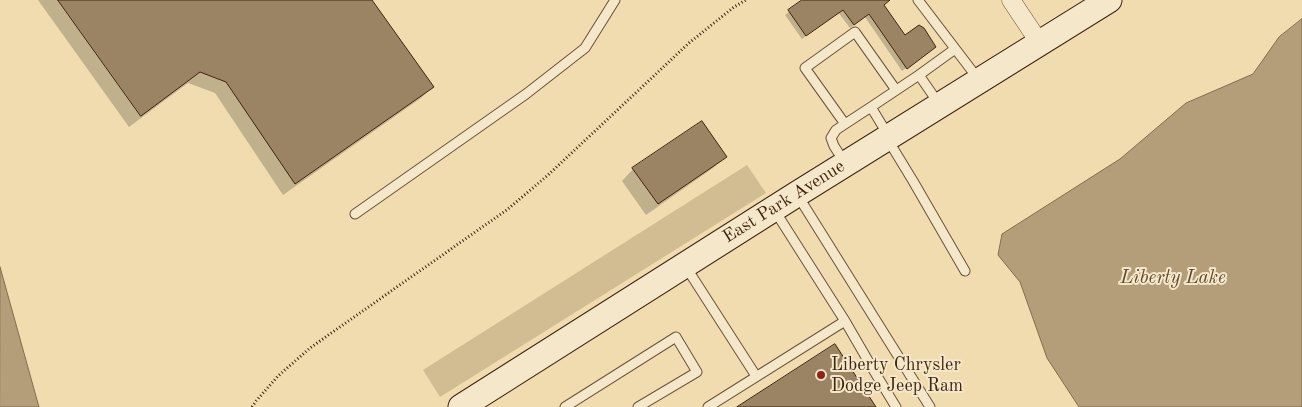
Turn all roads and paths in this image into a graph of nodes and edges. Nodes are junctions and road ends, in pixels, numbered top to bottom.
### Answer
1 (615, 0) edge
2 (746, 0) edge
3 (918, 0) edge
4 (1012, 0) edge
5 (1109, 0) edge
6 (1039, 42) junction
7 (956, 49) junction
8 (919, 75) junction
9 (979, 80) junction
10 (896, 90) junction
11 (940, 105) junction
12 (871, 107) junction
13 (845, 124) junction
14 (888, 137) junction
15 (846, 164) junction
16 (797, 194) junction
17 (774, 209) junction
18 (355, 214) dead end
19 (685, 265) junction
20 (965, 271) dead end
21 (845, 321) junction
22 (756, 376) junction
23 (252, 407) edge
24 (461, 407) edge
25 (564, 407) edge
26 (638, 407) edge
27 (708, 407) edge
28 (896, 407) edge
29 (930, 407) edge

1 - 18 lane
2 - 23 path
3 - 7 lane
4 - 6 street
5 - 6 main road, East Park Avenue
6 - 9 main road, East Park Avenue
7 - 8 lane
7 - 9 lane
8 - 10 lane
8 - 11 lane
9 - 11 main road, East Park Avenue
10 - 12 lane
10 - 13 lane
11 - 14 main road, East Park Avenue
12 - 13 lane
12 - 14 lane
13 - 15 lane
14 - 15 main road, East Park Avenue
14 - 20 lane
15 - 16 main road, East Park Avenue
16 - 17 main road, East Park Avenue
16 - 29 lane
17 - 19 main road, East Park Avenue
17 - 21 lane
19 - 22 lane
19 - 24 main road, East Park Avenue
21 - 22 lane
21 - 28 lane
22 - 27 lane
25 - 26 lane

